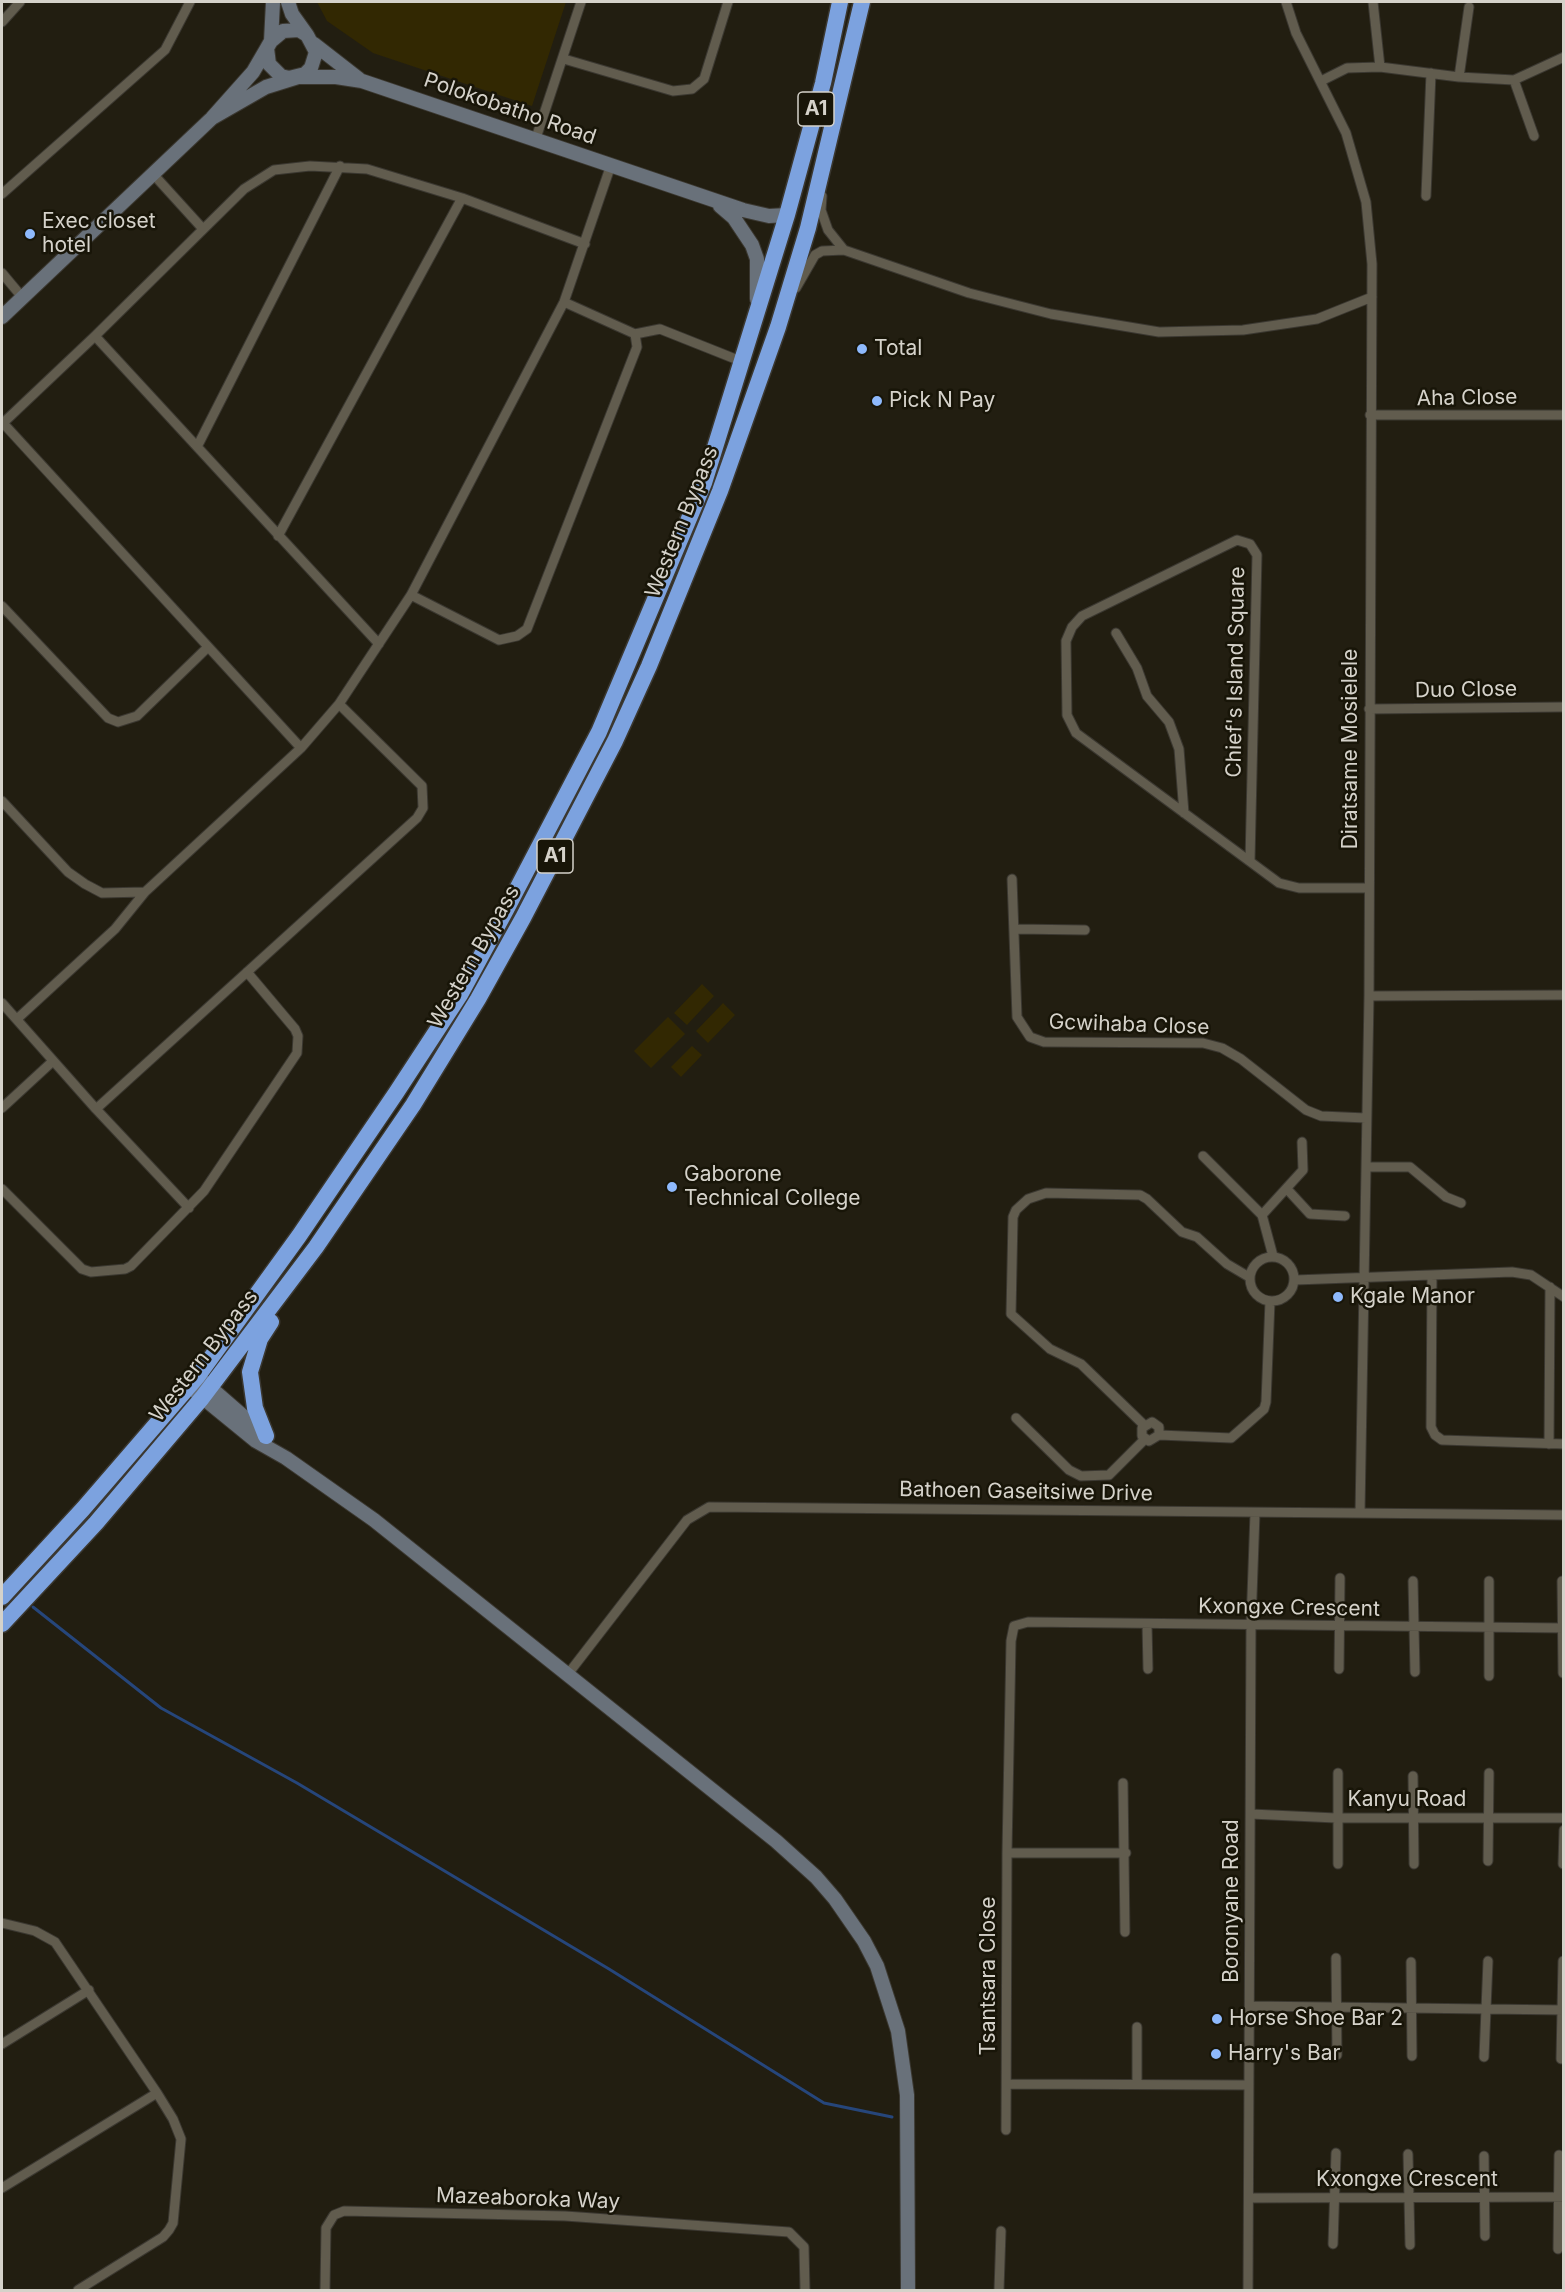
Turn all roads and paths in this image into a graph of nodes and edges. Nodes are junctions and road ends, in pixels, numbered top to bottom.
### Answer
1 (21, 2) edge
2 (190, 2) edge
3 (273, 2) edge
4 (288, 2) edge
5 (581, 2) edge
6 (728, 2) edge
7 (840, 2) edge
8 (862, 2) edge
9 (1286, 2) edge
10 (1373, 2) edge
11 (1469, 7) dead end
12 (2, 22) edge
13 (310, 39) junction
14 (269, 44) junction
15 (1563, 57) edge
16 (564, 59) junction
17 (1380, 67) junction
18 (1431, 73) junction
19 (297, 77) junction
20 (1459, 77) junction
21 (1514, 80) junction
22 (362, 81) junction
23 (1321, 81) junction
24 (212, 118) junction
25 (835, 119) junction
26 (1534, 136) dead end
27 (535, 141) junction
28 (612, 165) junction
29 (340, 166) junction
30 (154, 174) junction
31 (2, 194) edge
32 (1426, 196) dead end
33 (706, 197) junction
34 (462, 198) junction
35 (787, 215) junction
36 (203, 229) junction
37 (585, 244) junction
38 (844, 250) junction
39 (2, 273) edge
40 (22, 297) junction
41 (1372, 297) junction
42 (564, 302) junction
43 (2, 316) edge
44 (758, 316) junction
45 (778, 327) junction
46 (635, 334) junction
47 (96, 336) junction
48 (743, 362) junction
49 (1370, 415) junction
50 (1563, 415) edge
51 (2, 424) edge
52 (198, 445) junction
53 (278, 536) junction
54 (411, 595) junction
55 (2, 606) edge
56 (1116, 633) dead end
57 (379, 645) junction
58 (208, 647) junction
59 (339, 704) junction
60 (1563, 707) edge
61 (1369, 709) junction
62 (301, 748) junction
63 (2, 801) edge
64 (1184, 813) junction
65 (1250, 861) junction
66 (1012, 879) dead end
67 (1368, 888) junction
68 (144, 892) junction
69 (1016, 929) junction
70 (1085, 930) dead end
71 (247, 972) junction
72 (1563, 995) edge
73 (1369, 996) junction
74 (2, 1003) edge
75 (17, 1019) junction
76 (53, 1061) junction
77 (2, 1108) edge
78 (96, 1109) junction
79 (1366, 1118) junction
80 (1302, 1142) dead end
81 (1203, 1156) dead end
82 (1366, 1167) junction
83 (2, 1189) edge
84 (1287, 1189) junction
85 (1461, 1203) dead end
86 (189, 1208) junction
87 (1262, 1215) junction
88 (1345, 1216) dead end
89 (316, 1247) junction
90 (1273, 1256) junction
91 (1432, 1275) junction
92 (1249, 1277) junction
93 (1364, 1278) junction
94 (1294, 1280) junction
95 (1550, 1287) junction
96 (1563, 1297) edge
97 (1270, 1301) junction
98 (193, 1382) junction
99 (207, 1392) junction
100 (1016, 1418) dead end
101 (1144, 1425) junction
102 (266, 1436) junction
103 (1159, 1436) junction
104 (1145, 1439) junction
105 (1549, 1444) junction
106 (1563, 1444) edge
107 (286, 1458) junction
108 (1255, 1513) junction
109 (1360, 1513) junction
110 (1563, 1515) edge
111 (1340, 1578) dead end
112 (1413, 1581) dead end
113 (1490, 1581) dead end
114 (1563, 1581) edge
115 (2, 1597) edge
116 (2, 1624) edge
117 (1147, 1624) junction
118 (1251, 1624) junction
119 (1014, 1626) joint
120 (1338, 1626) junction
121 (1413, 1627) junction
122 (1490, 1627) junction
123 (1563, 1628) edge
124 (1148, 1669) dead end
125 (1339, 1669) dead end
126 (1415, 1672) dead end
127 (1563, 1673) edge
128 (568, 1674) junction
129 (1489, 1676) dead end
130 (1338, 1773) dead end
131 (1489, 1773) dead end
132 (1413, 1776) dead end
133 (1123, 1783) dead end
134 (1251, 1814) junction
135 (1413, 1817) junction
136 (1489, 1817) junction
137 (1336, 1818) junction
138 (1563, 1818) edge
139 (1563, 1830) edge
140 (1007, 1853) junction
141 (1126, 1853) junction
142 (1488, 1861) dead end
143 (1338, 1864) dead end
144 (1414, 1864) dead end
145 (1563, 1864) edge
146 (2, 1923) edge
147 (1125, 1932) dead end
148 (1336, 1958) dead end
149 (1488, 1961) dead end
150 (1563, 1961) edge
151 (1411, 1962) dead end
152 (89, 1990) junction
153 (1250, 2006) junction
154 (1410, 2007) junction
155 (1336, 2008) junction
156 (1485, 2008) junction
157 (1563, 2010) edge
158 (1137, 2027) dead end
159 (2, 2044) edge
160 (1337, 2055) dead end
161 (1412, 2056) dead end
162 (1484, 2057) dead end
163 (1561, 2059) dead end
164 (1007, 2084) junction
165 (1137, 2084) junction
166 (1248, 2085) junction
167 (157, 2093) junction
168 (1006, 2130) dead end
169 (1336, 2153) dead end
170 (1408, 2154) dead end
171 (1559, 2155) dead end
172 (1484, 2156) dead end
173 (2, 2188) edge
174 (1410, 2197) junction
175 (1561, 2197) edge
176 (1250, 2198) junction
177 (1333, 2198) junction
178 (1485, 2198) junction
179 (1001, 2231) dead end
180 (1485, 2236) dead end
181 (1333, 2244) dead end
182 (1410, 2245) dead end
183 (1558, 2249) dead end
184 (78, 2290) edge
185 (325, 2290) edge
186 (805, 2290) edge
187 (908, 2290) edge
188 (999, 2290) edge
189 (1248, 2290) edge

1 - 12 street
2 - 31 street
3 - 14 street
4 - 13 street
5 - 16 street
6 - 16 street
7 - 35 highway, Western Bypass / A1
8 - 25 highway, Western Bypass / A1
9 - 23 street, Diratsame Mosielele
10 - 17 street
11 - 20 street
13 - 14 street
13 - 19 street
13 - 22 street
14 - 19 street
14 - 24 street
15 - 21 street
16 - 27 street
17 - 18 street
17 - 23 street
18 - 20 street
18 - 32 street
19 - 22 street, Polokobatho Road
19 - 24 street
20 - 21 street
21 - 26 street
22 - 27 street, Polokobatho Road
23 - 41 street, Diratsame Mosielele
24 - 30 street
25 - 38 street
25 - 45 highway, Western Bypass / A1
27 - 28 street, Polokobatho Road
28 - 33 street, Polokobatho Road
28 - 37 street
29 - 34 street
29 - 36 street
29 - 52 street
30 - 36 street
30 - 40 street
33 - 35 street, Polokobatho Road
33 - 44 street
34 - 37 street
34 - 53 street
35 - 44 highway, Western Bypass / A1
36 - 47 street
37 - 42 street
38 - 41 street
38 - 45 street
39 - 40 street
40 - 43 street
41 - 49 street, Diratsame Mosielele
42 - 46 street
42 - 54 street
44 - 48 highway, Western Bypass / A1
45 - 89 highway, Western Bypass / A1
46 - 48 street
46 - 54 street
47 - 51 street
47 - 52 street
48 - 98 highway, Western Bypass / A1
49 - 50 street, Aha Close
49 - 61 street, Diratsame Mosielele
51 - 58 street
52 - 53 street
53 - 57 street
54 - 57 street
55 - 58 street
56 - 64 street
57 - 59 street
58 - 62 street
59 - 62 street
59 - 71 street
60 - 61 street, Duo Close
61 - 67 street, Diratsame Mosielele
62 - 68 street
63 - 68 street
64 - 65 street, Chief's Island Square
64 - 65 street, Chief's Island Square
65 - 67 street, Chief's Island Square
66 - 69 street, Gcwihaba Close
67 - 73 street, Diratsame Mosielele
68 - 75 street
69 - 70 street
69 - 79 street, Gcwihaba Close
71 - 78 street
71 - 86 street
72 - 73 street
73 - 79 street, Diratsame Mosielele
74 - 75 street
75 - 76 street
76 - 77 street
76 - 78 street
78 - 86 street
79 - 82 street, Diratsame Mosielele
80 - 84 street
81 - 87 street
82 - 85 street
82 - 93 street, Diratsame Mosielele
83 - 86 street
84 - 87 street
84 - 88 street
87 - 90 street
89 - 99 highway, Western Bypass / A1
89 - 102 highway
90 - 92 street
90 - 94 street
91 - 93 street
91 - 95 street
91 - 105 street
92 - 97 street
92 - 101 street
93 - 94 street
93 - 109 street, Diratsame Mosielele
94 - 97 street
95 - 96 street
95 - 105 street
97 - 103 street
98 - 99 street
98 - 115 highway, Western Bypass / A1
99 - 102 street
99 - 107 street
99 - 116 highway, Western Bypass / A1
100 - 104 street
101 - 103 street
101 - 104 street
102 - 107 street
103 - 104 street
105 - 106 street
107 - 128 street
108 - 109 street, Bathoen Gaseitsiwe Drive
108 - 118 street, Boronyane Road
108 - 128 street, Bathoen Gaseitsiwe Drive
109 - 110 street, Bathoen Gaseitsiwe Drive
111 - 120 street
112 - 121 street
113 - 122 street
114 - 123 street
117 - 118 street, Kxongxe Crescent
117 - 119 street, Kxongxe Crescent
117 - 124 street
118 - 120 street, Kxongxe Crescent
118 - 134 street, Boronyane Road
119 - 140 street, Tsantsara Close
120 - 121 street, Kxongxe Crescent
120 - 125 street
121 - 122 street, Kxongxe Crescent
121 - 126 street
122 - 123 street, Kxongxe Crescent
122 - 129 street
123 - 127 street
128 - 187 street
130 - 137 street
131 - 136 street
132 - 135 street
133 - 141 street
134 - 137 street, Kanyu Road
134 - 153 street, Boronyane Road
135 - 136 street, Kanyu Road
135 - 137 street, Kanyu Road
135 - 144 street
136 - 138 street, Kanyu Road
136 - 142 street
137 - 143 street
139 - 145 street
140 - 141 street
140 - 164 street, Tsantsara Close
141 - 147 street
146 - 152 street
148 - 155 street
149 - 156 street
150 - 157 street
151 - 154 street
152 - 159 street
152 - 167 street
153 - 155 street
153 - 166 street, Boronyane Road
154 - 155 street
154 - 156 street
154 - 161 street
155 - 160 street
156 - 157 street
156 - 162 street
157 - 163 street
158 - 165 street
164 - 165 street, Tsantsara Close
164 - 168 street
165 - 166 street, Tsantsara Close
166 - 176 street, Boronyane Road
167 - 173 street
167 - 184 street
169 - 177 street
170 - 174 street
171 - 175 street
172 - 178 street
174 - 177 street, Kxongxe Crescent
174 - 178 street, Kxongxe Crescent
174 - 182 street
175 - 178 street, Kxongxe Crescent
175 - 183 street
176 - 177 street, Kxongxe Crescent
176 - 189 street, Boronyane Road
177 - 181 street
178 - 180 street
179 - 188 street
185 - 186 street, Mazeaboroka Way

